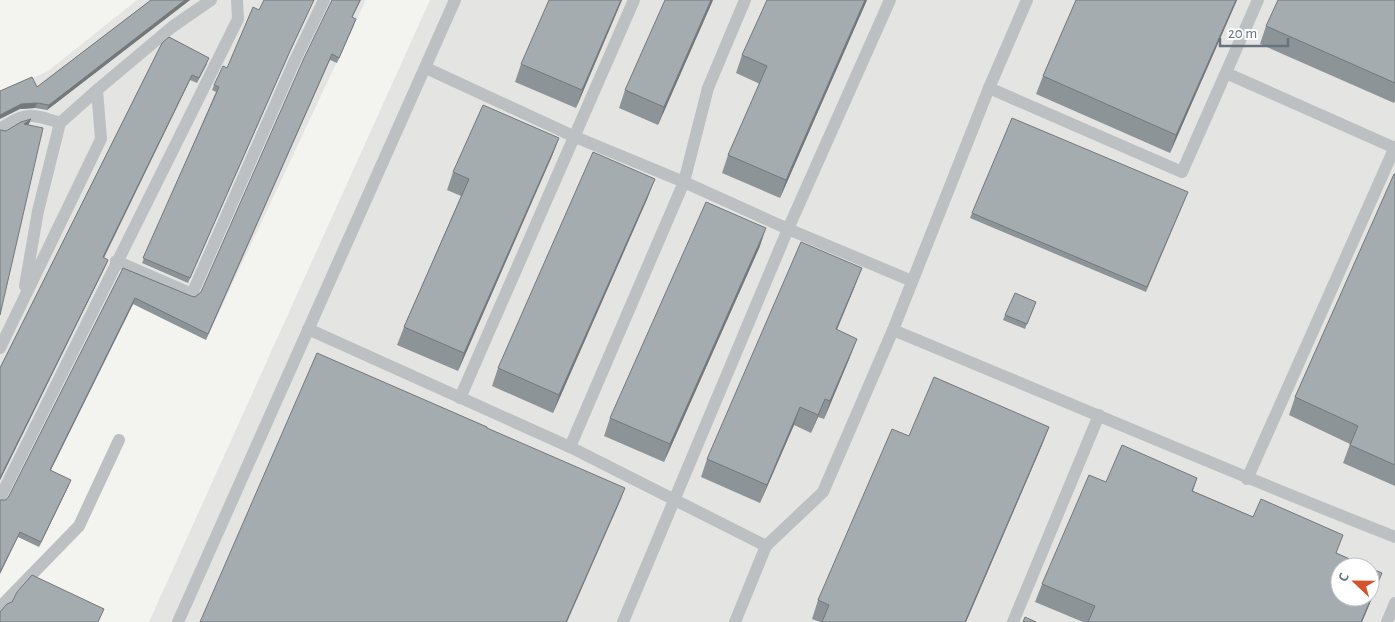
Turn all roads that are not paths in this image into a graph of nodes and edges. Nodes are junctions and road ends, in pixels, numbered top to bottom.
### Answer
1 (211, 0) edge
2 (237, 0) edge
3 (324, 0) edge
4 (455, 0) edge
5 (634, 0) edge
6 (745, 0) edge
7 (890, 0) edge
8 (1027, 0) edge
9 (1258, 0) edge
10 (426, 68) junction
11 (1226, 73) junction
12 (989, 88) junction
13 (97, 90) junction
14 (60, 122) junction
15 (0, 129) edge
16 (574, 136) junction
17 (1395, 147) edge
18 (684, 182) junction
19 (788, 229) junction
20 (116, 261) junction
21 (912, 281) junction
22 (22, 301) junction
23 (308, 329) junction
24 (893, 330) junction
25 (0, 348) edge
26 (460, 398) junction
27 (1100, 415) junction
28 (119, 440) dead end
29 (570, 447) junction
30 (1247, 479) junction
31 (0, 498) edge
32 (674, 499) junction
33 (1395, 537) edge
34 (766, 546) junction
35 (1395, 603) edge
36 (0, 614) edge
37 (1018, 618) edge
38 (178, 622) edge
39 (622, 622) edge
40 (736, 622) edge
41 (1387, 622) edge

1 - 13 lane
2 - 20 lane
3 - 20 lane
4 - 10 lane
5 - 16 lane
6 - 18 lane
7 - 19 lane
8 - 12 lane
9 - 11 lane
10 - 16 lane
10 - 23 lane
11 - 12 lane
11 - 17 lane
12 - 21 lane
13 - 14 lane
13 - 22 lane
14 - 15 lane
14 - 22 lane
16 - 18 lane
16 - 26 lane
17 - 30 lane
18 - 19 lane
18 - 29 lane
19 - 21 lane
19 - 32 lane
20 - 31 lane
21 - 24 lane
22 - 25 lane
23 - 26 lane
23 - 38 lane
24 - 27 lane
24 - 34 lane
26 - 29 lane
27 - 30 lane
27 - 37 lane
28 - 36 lane
29 - 32 lane
30 - 33 lane
32 - 34 lane
32 - 39 lane
34 - 40 lane
35 - 41 lane

